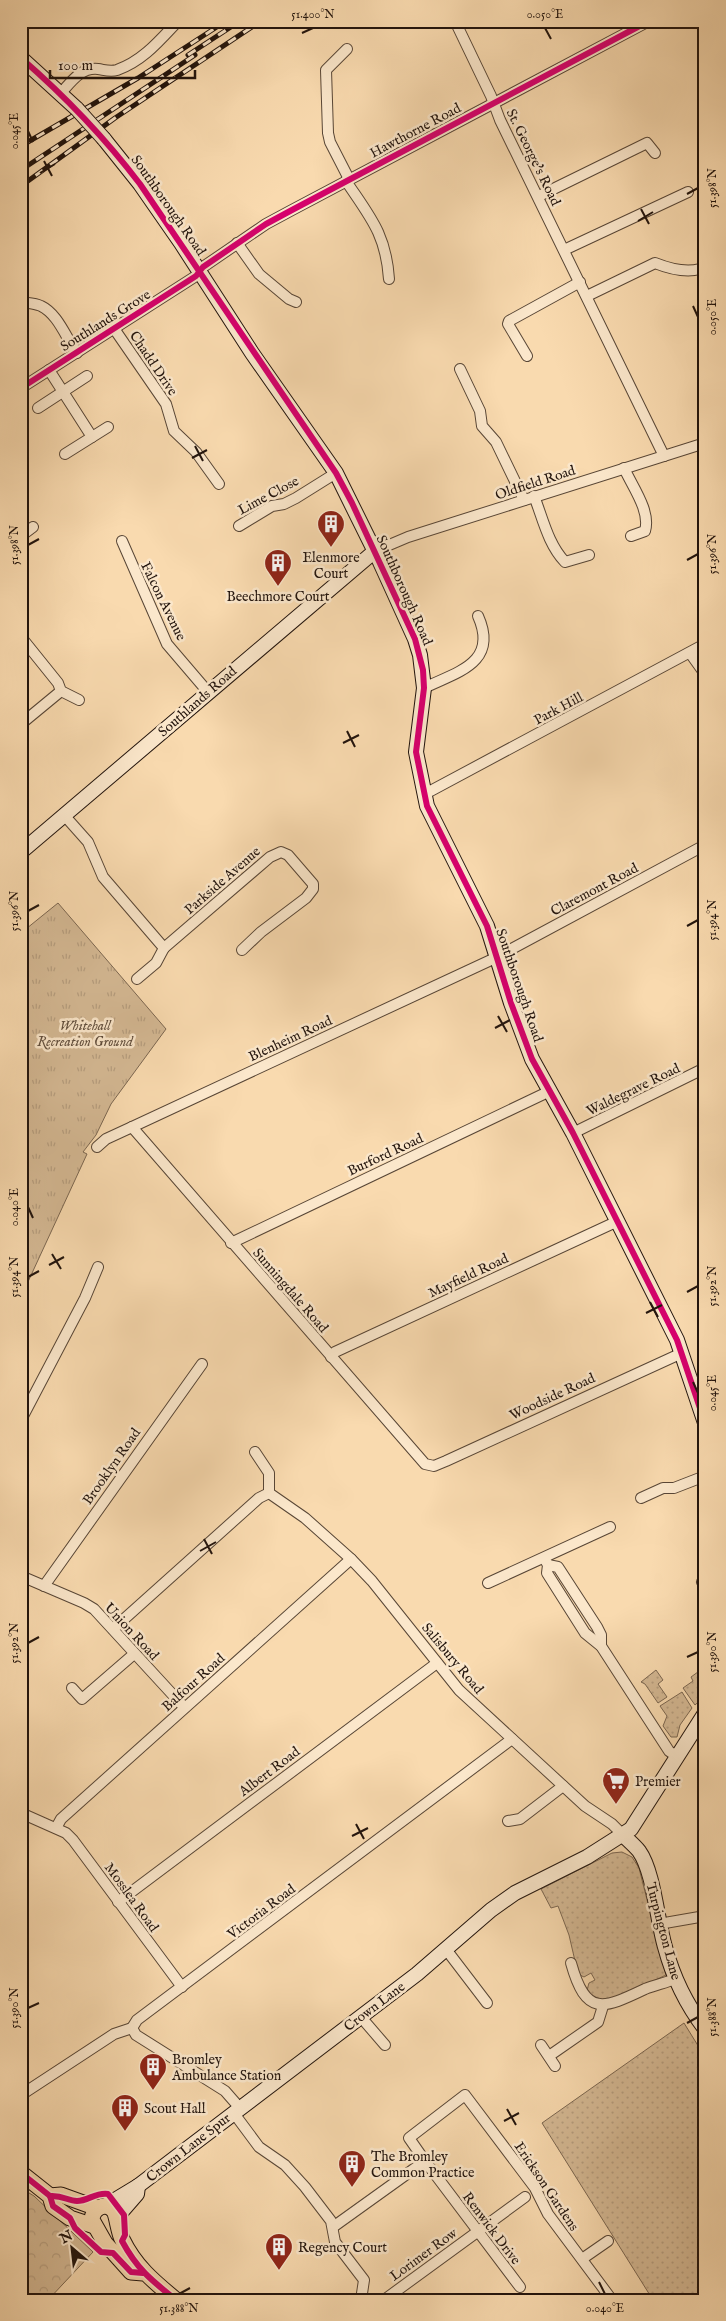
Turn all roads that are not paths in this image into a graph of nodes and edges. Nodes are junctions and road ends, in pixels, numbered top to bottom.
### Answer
1 (178, 21) edge
2 (456, 21) edge
3 (649, 21) edge
4 (347, 48) dead end
5 (21, 58) edge
6 (61, 93) junction
7 (493, 103) junction
8 (655, 153) dead end
9 (347, 180) junction
10 (688, 192) dead end
11 (539, 196) junction
12 (238, 243) junction
13 (564, 250) junction
14 (700, 269) dead end
15 (200, 271) junction
16 (390, 280) dead end
17 (580, 282) junction
18 (587, 296) junction
19 (21, 302) edge
20 (296, 302) dead end
21 (115, 330) junction
22 (77, 353) junction
23 (527, 356) dead end
24 (460, 369) dead end
25 (49, 370) junction
26 (87, 376) dead end
27 (21, 388) edge
28 (63, 392) junction
29 (38, 408) dead end
30 (108, 426) dead end
31 (92, 437) junction
32 (705, 443) edge
33 (65, 454) dead end
34 (664, 456) junction
35 (624, 468) junction
36 (336, 473) junction
37 (219, 484) dead end
38 (529, 498) junction
39 (239, 526) dead end
40 (34, 527) dead end
41 (21, 536) edge
42 (631, 536) dead end
43 (122, 541) dead end
44 (374, 551) junction
45 (590, 555) dead end
46 (478, 616) dead end
47 (21, 637) edge
48 (705, 644) edge
49 (690, 653) junction
50 (705, 674) edge
51 (424, 688) junction
52 (61, 691) junction
53 (208, 692) junction
54 (79, 700) dead end
55 (21, 724) edge
56 (423, 795) junction
57 (64, 815) junction
58 (705, 845) edge
59 (21, 852) edge
60 (164, 948) junction
61 (242, 950) dead end
62 (496, 957) junction
63 (137, 979) dead end
64 (705, 1068) edge
65 (550, 1091) junction
66 (132, 1127) junction
67 (573, 1133) junction
68 (97, 1146) dead end
69 (618, 1221) junction
70 (231, 1243) junction
71 (98, 1267) dead end
72 (682, 1352) junction
73 (331, 1357) junction
74 (202, 1364) dead end
75 (698, 1382) edge
76 (21, 1420) edge
77 (705, 1423) edge
78 (255, 1452) dead end
79 (434, 1466) joint
80 (705, 1476) edge
81 (269, 1493) junction
82 (641, 1498) dead end
83 (610, 1527) dead end
84 (351, 1558) junction
85 (546, 1561) junction
86 (21, 1576) edge
87 (488, 1583) dead end
88 (44, 1586) junction
89 (113, 1629) junction
90 (134, 1654) junction
91 (437, 1664) junction
92 (72, 1688) dead end
93 (184, 1707) junction
94 (705, 1713) edge
95 (512, 1739) junction
96 (676, 1756) junction
97 (563, 1786) junction
98 (21, 1813) edge
99 (508, 1820) dead end
100 (56, 1828) junction
101 (623, 1835) junction
102 (118, 1902) junction
103 (705, 1916) edge
104 (659, 1924) junction
105 (445, 1948) junction
106 (571, 1963) dead end
107 (674, 1979) junction
108 (182, 1987) junction
109 (487, 2003) dead end
110 (603, 2006) junction
111 (360, 2016) junction
112 (132, 2028) junction
113 (705, 2029) edge
114 (385, 2045) dead end
115 (541, 2045) dead end
116 (549, 2056) junction
117 (555, 2066) dead end
118 (21, 2095) edge
119 (236, 2110) junction
120 (425, 2162) junction
121 (21, 2173) edge
122 (138, 2186) junction
123 (50, 2196) junction
124 (525, 2197) dead end
125 (101, 2207) junction
126 (116, 2220) junction
127 (332, 2227) junction
128 (97, 2228) junction
129 (478, 2231) junction
130 (608, 2240) dead end
131 (582, 2259) junction
132 (143, 2273) junction
133 (520, 2286) dead end
134 (176, 2300) edge
135 (361, 2300) edge
136 (384, 2300) edge
137 (612, 2300) edge

1 - 6 street
2 - 7 street, St. George's Road
3 - 7 street, Hawthorne Road
4 - 9 street
5 - 6 street, Southborough Road
6 - 15 street, Southborough Road, bridge
7 - 9 street, Hawthorne Road
7 - 11 street, St. George's Road
8 - 11 street
9 - 12 street, Hawthorne Road
9 - 16 street
10 - 13 street
11 - 13 street, St. George's Road
12 - 15 street, Hawthorne Road
12 - 20 street
13 - 17 street, St. George's Road
14 - 18 street
15 - 21 street, Southlands Grove
15 - 36 street, Southborough Road
17 - 18 street, St. George's Road
17 - 23 street
18 - 34 street, St. George's Road
19 - 22 street
21 - 22 street, Southlands Grove
21 - 37 street, Chadd Drive
22 - 25 street, Southlands Grove
24 - 38 street
25 - 27 street, Southlands Grove
25 - 28 street
26 - 28 street
28 - 29 street
28 - 31 street
30 - 31 street
31 - 33 street
32 - 34 street, Oldfield Road
34 - 35 street, Oldfield Road
35 - 38 street, Oldfield Road
35 - 42 street
36 - 39 street, Lime Close
36 - 44 street, Southborough Road
38 - 44 street, Oldfield Road
38 - 45 street
40 - 41 street
43 - 53 street, Falcon Avenue
44 - 51 street, Southborough Road
44 - 53 street, Southlands Road
46 - 51 street
47 - 52 street
48 - 49 street, Park Hill
49 - 50 street
49 - 56 street, Park Hill
51 - 56 street, Southborough Road
52 - 54 street
52 - 55 street
53 - 57 street, Southlands Road
56 - 62 street, Southborough Road
57 - 59 street, Southlands Road
57 - 60 street
58 - 62 street, Claremont Road
60 - 61 street, Parkside Avenue
60 - 63 street, Parkside Avenue
62 - 65 street, Southborough Road
62 - 66 street, Blenheim Road
64 - 67 street, Waldegrave Road
65 - 67 street, Southborough Road
65 - 70 street, Burford Road
66 - 68 street, Blenheim Road
66 - 70 street, Sunningdale Road
67 - 69 street, Southborough Road
69 - 72 street, Southborough Road
69 - 73 street, Mayfield Road
70 - 73 street, Sunningdale Road
71 - 76 street
72 - 75 street, Southborough Road
72 - 79 street, Woodside Road
73 - 79 street, Sunningdale Road
74 - 88 street, Brooklyn Road
75 - 77 street, Southborough Road
78 - 81 street
80 - 82 street
81 - 84 street, Salisbury Road
81 - 89 street
83 - 85 street
84 - 91 street, Salisbury Road
84 - 93 street, Balfour Road
85 - 87 street
85 - 96 street
86 - 88 street, Union Road
88 - 89 street, Union Road
89 - 90 street, Union Road
90 - 92 street
90 - 93 street, Union Road
91 - 95 street, Salisbury Road
91 - 102 street, Albert Road
93 - 100 street, Balfour Road
94 - 96 street, Crown Lane
95 - 97 street, Salisbury Road
95 - 108 street, Victoria Road
96 - 101 street, Crown Lane
97 - 99 street
97 - 101 street, Salisbury Road
98 - 100 street, Mosslea Road
100 - 102 street, Mosslea Road
101 - 104 street, Turpington Lane
101 - 105 street, Crown Lane
102 - 108 street, Mosslea Road
103 - 104 street
104 - 107 street, Turpington Lane
105 - 109 street
105 - 111 street, Crown Lane
106 - 110 street
107 - 110 street
107 - 113 street, Turpington Lane
108 - 112 street, Victoria Road
110 - 116 street
111 - 114 street
111 - 119 street, Crown Lane
112 - 118 street, Victoria Road
112 - 119 street
115 - 116 street
116 - 117 street
119 - 122 street, Crown Lane Spur
119 - 127 street
120 - 127 street
120 - 129 street, Renwick Drive
120 - 131 street, Erickson Gardens
121 - 123 main road
122 - 125 street, Crown Lane Spur
122 - 126 street, Crown Lane Spur
123 - 125 main road
123 - 128 main road
124 - 129 street, Lorimer Row
125 - 126 main road
125 - 128 main road
126 - 128 main road
126 - 132 main road
127 - 135 street
128 - 132 main road
129 - 133 street, Renwick Drive
129 - 136 street, Lorimer Row
130 - 131 street
131 - 137 street, Erickson Gardens
132 - 134 main road

